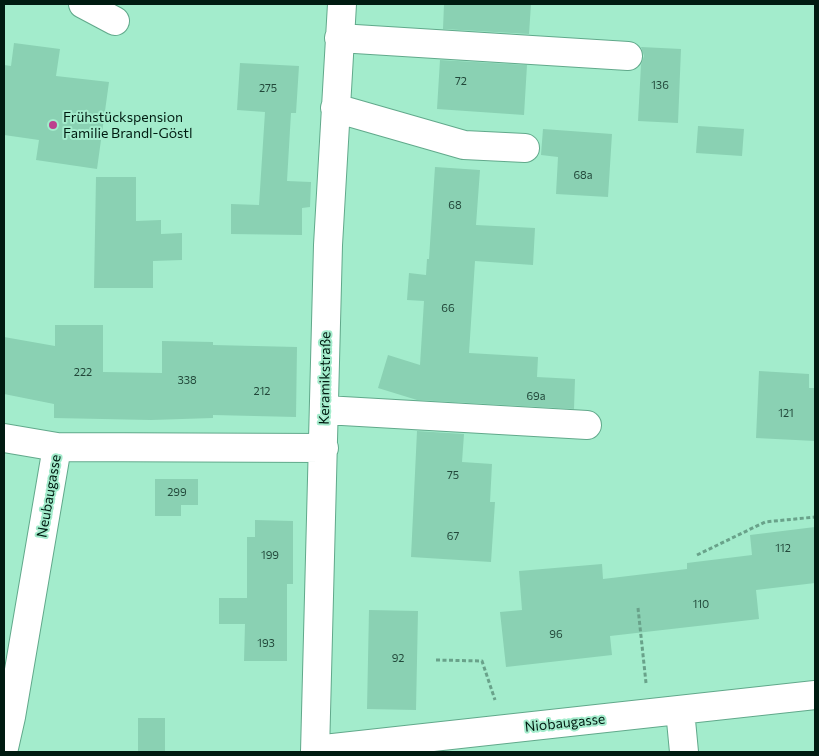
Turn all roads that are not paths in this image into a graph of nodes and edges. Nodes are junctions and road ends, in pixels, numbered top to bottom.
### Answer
1 (83, 4) edge
2 (342, 4) edge
3 (115, 21) dead end
4 (339, 38) junction
5 (628, 56) dead end
6 (335, 108) junction
7 (525, 148) dead end
8 (324, 410) junction
9 (587, 424) dead end
10 (4, 438) edge
11 (57, 447) junction
12 (324, 448) junction
13 (815, 695) edge
14 (680, 710) junction
15 (4, 748) edge
16 (315, 751) edge
17 (684, 752) edge

1 - 3 street
2 - 4 street, Keramikstraße
4 - 5 street
4 - 6 street, Keramikstraße
6 - 7 street
6 - 8 street, Keramikstraße
8 - 9 street
8 - 12 street, Keramikstraße
10 - 11 street
11 - 12 street, Neubaugasse
11 - 15 street, Neubaugasse
12 - 16 street, Keramikstraße
13 - 14 street, Niobaugasse
14 - 16 street, Niobaugasse
14 - 17 street

